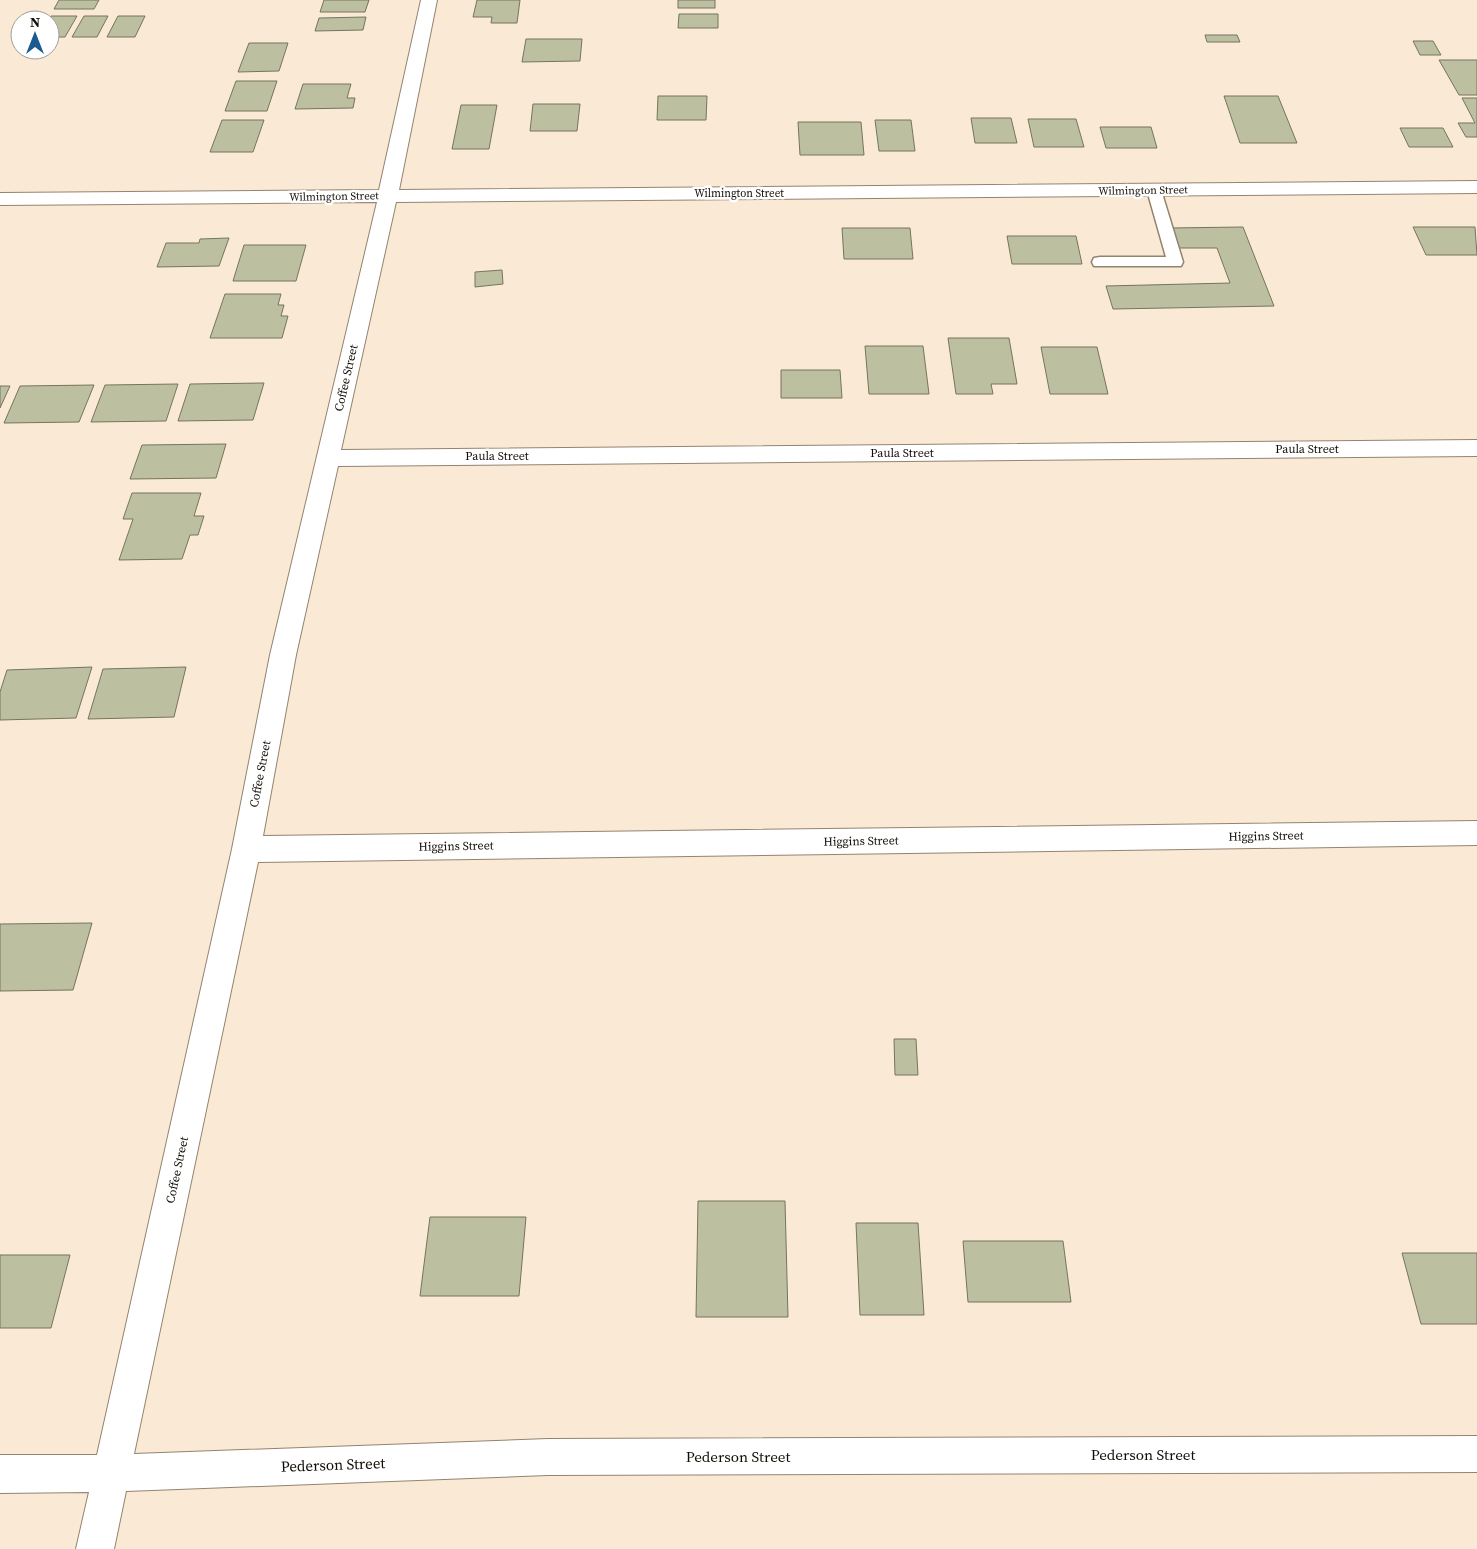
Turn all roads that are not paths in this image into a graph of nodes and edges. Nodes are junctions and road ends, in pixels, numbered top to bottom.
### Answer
1 (429, 0) edge
2 (1477, 187) edge
3 (1154, 190) junction
4 (388, 195) junction
5 (0, 199) edge
6 (1100, 262) dead end
7 (1477, 448) edge
8 (327, 458) junction
9 (1477, 834) edge
10 (246, 849) junction
11 (1477, 1454) edge
12 (112, 1472) junction
13 (0, 1474) edge
14 (95, 1549) edge

1 - 4 street, Coffee Street
2 - 3 street, Wilmington Street
3 - 4 street, Wilmington Street
3 - 6 lane
4 - 5 street, Wilmington Street
4 - 8 street, Coffee Street
7 - 8 street, Paula Street
8 - 10 street, Coffee Street
9 - 10 street, Higgins Street
10 - 12 street, Coffee Street
11 - 12 street, Pederson Street
12 - 13 street, Pederson Street
12 - 14 street, Coffee Street

